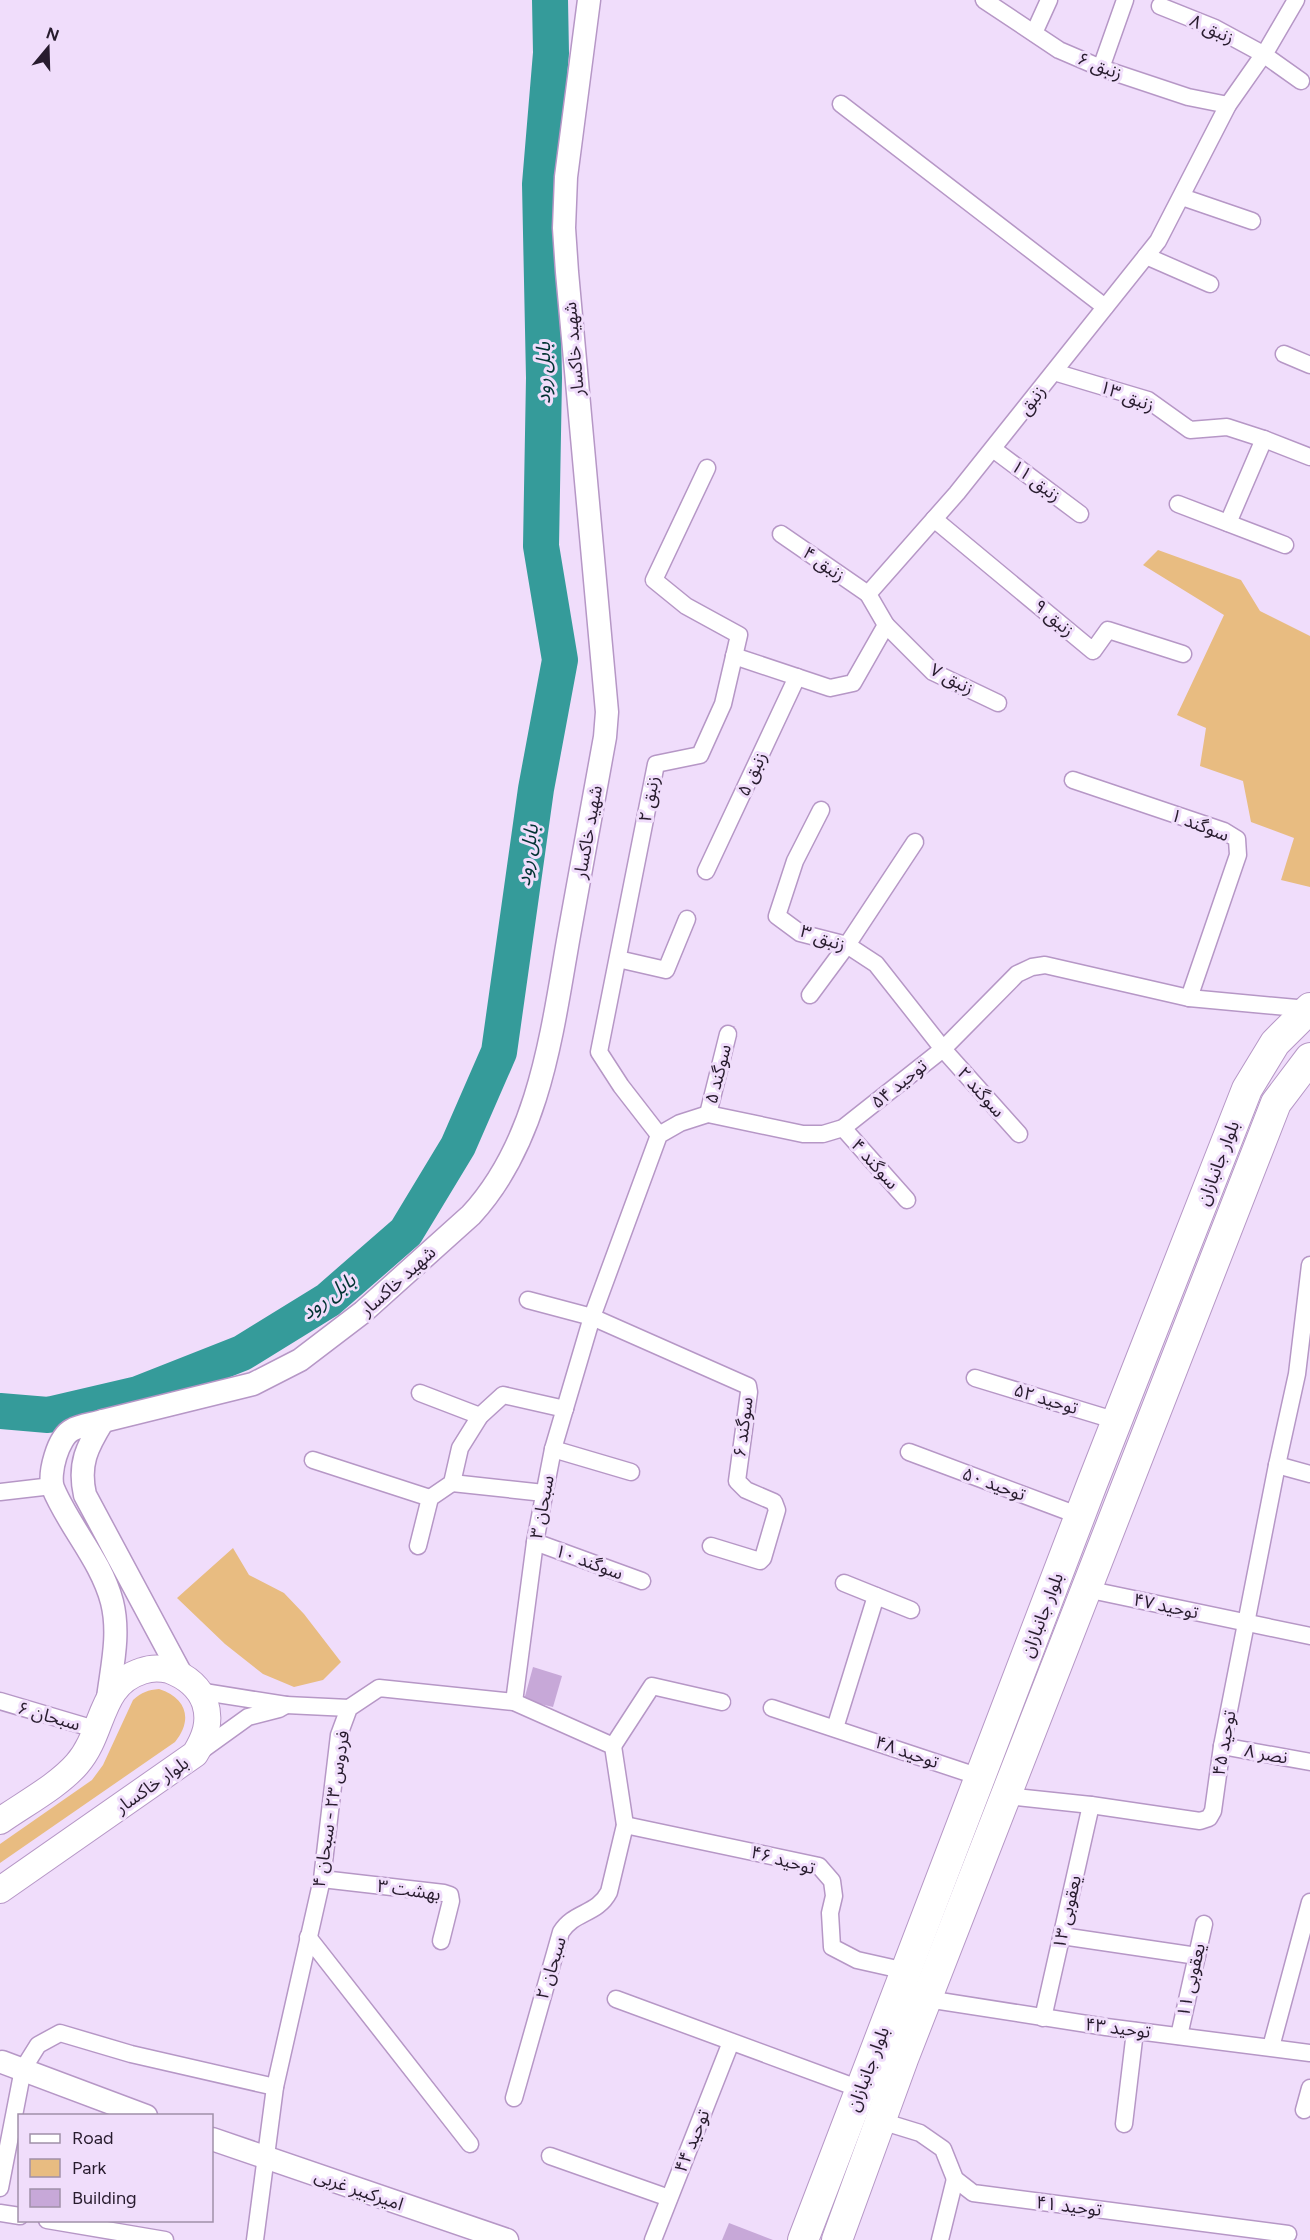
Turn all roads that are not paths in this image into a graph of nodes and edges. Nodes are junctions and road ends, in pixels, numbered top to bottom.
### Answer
1 (588, 0) edge
2 (984, 0) edge
3 (1049, 0) edge
4 (1125, 0) edge
5 (1298, 0) edge
6 (1310, 5) edge
7 (1160, 6) dead end
8 (1034, 33) junction
9 (1263, 54) junction
10 (1101, 68) junction
11 (1301, 81) dead end
12 (840, 104) dead end
13 (1228, 105) junction
14 (1182, 197) junction
15 (1252, 221) dead end
16 (1146, 256) junction
17 (1210, 284) dead end
18 (1105, 307) junction
19 (1284, 354) dead end
20 (1310, 365) edge
21 (1054, 372) junction
22 (1264, 439) junction
23 (993, 449) junction
24 (1310, 457) edge
25 (707, 468) dead end
26 (1178, 504) dead end
27 (1080, 514) dead end
28 (934, 519) junction
29 (1228, 523) junction
30 (781, 534) dead end
31 (1286, 545) dead end
32 (868, 594) junction
33 (885, 625) junction
34 (1183, 654) dead end
35 (735, 656) junction
36 (797, 677) junction
37 (998, 703) dead end
38 (1073, 780) dead end
39 (821, 810) dead end
40 (915, 842) dead end
41 (706, 871) dead end
42 (687, 919) dead end
43 (847, 945) junction
44 (618, 959) junction
45 (810, 994) dead end
46 (1189, 998) junction
47 (1309, 1008) edge
48 (728, 1034) dead end
49 (942, 1049) junction
50 (1309, 1063) edge
51 (708, 1114) junction
52 (843, 1128) junction
53 (659, 1134) junction
54 (1019, 1134) dead end
55 (907, 1200) dead end
56 (1310, 1265) edge
57 (528, 1300) dead end
58 (592, 1317) junction
59 (1304, 1376) edge
60 (975, 1378) dead end
61 (420, 1393) dead end
62 (565, 1409) junction
63 (480, 1416) junction
64 (103, 1421) junction
65 (1117, 1421) junction
66 (553, 1449) junction
67 (909, 1452) dead end
68 (313, 1460) dead end
69 (1277, 1465) junction
70 (631, 1472) dead end
71 (1310, 1474) edge
72 (452, 1483) junction
73 (52, 1486) junction
74 (0, 1492) edge
75 (544, 1493) junction
76 (430, 1498) junction
77 (1080, 1516) junction
78 (535, 1542) junction
79 (418, 1546) dead end
80 (711, 1546) dead end
81 (642, 1581) dead end
82 (844, 1583) dead end
83 (1086, 1589) junction
84 (876, 1596) junction
85 (910, 1610) dead end
86 (1246, 1624) junction
87 (1310, 1635) edge
88 (190, 1683) junction
89 (108, 1698) junction
90 (0, 1701) edge
91 (514, 1702) junction
92 (722, 1702) dead end
93 (286, 1705) junction
94 (349, 1708) junction
95 (772, 1708) dead end
96 (835, 1728) junction
97 (98, 1730) junction
98 (613, 1746) junction
99 (1222, 1746) junction
100 (194, 1755) junction
101 (1310, 1762) edge
102 (980, 1777) junction
103 (1006, 1796) junction
104 (1091, 1805) junction
105 (0, 1821) edge
106 (625, 1825) junction
107 (322, 1879) junction
108 (0, 1890) edge
109 (1310, 1902) edge
110 (1204, 1924) dead end
111 (1062, 1936) junction
112 (308, 1938) junction
113 (441, 1941) dead end
114 (1197, 1956) junction
115 (906, 1971) junction
116 (616, 1999) dead end
117 (927, 1999) junction
118 (1043, 2018) junction
119 (1135, 2031) junction
120 (1179, 2036) junction
121 (731, 2042) junction
122 (1271, 2047) junction
123 (1310, 2053) edge
124 (6, 2063) edge
125 (275, 2087) junction
126 (1310, 2088) edge
127 (861, 2089) junction
128 (514, 2097) dead end
129 (1304, 2110) dead end
130 (122, 2111) edge
131 (140, 2114) edge
132 (880, 2121) junction
133 (1124, 2124) dead end
134 (213, 2139) edge
135 (470, 2144) dead end
136 (550, 2156) dead end
137 (266, 2158) junction
138 (955, 2179) junction
139 (0, 2188) edge
140 (669, 2198) junction
141 (0, 2213) edge
142 (18, 2216) edge
143 (59, 2222) edge
144 (107, 2230) edge
145 (1288, 2234) dead end
146 (803, 2239) edge
147 (165, 2240) edge
148 (255, 2240) edge
149 (507, 2240) edge
150 (652, 2240) edge
151 (837, 2240) edge
152 (940, 2240) edge

1 - 64 main road, شهید خاکسار
2 - 8 street, زنبق ۶
3 - 8 street
4 - 10 street
5 - 6 street
5 - 9 street, زنبق
7 - 9 street, زنبق ۸
8 - 10 street, زنبق ۶
9 - 11 street, زنبق ۸
9 - 13 street, زنبق
10 - 13 street, زنبق ۶
12 - 18 street
13 - 14 street, زنبق
14 - 15 street
14 - 16 street, زنبق
16 - 17 street
16 - 18 street, زنبق
18 - 21 street, زنبق
19 - 20 street
21 - 22 street, زنبق ۱۳
21 - 23 street, زنبق
22 - 24 street, زنبق ۱۳
22 - 29 street
23 - 27 street, زنبق ۱۱
23 - 28 street, زنبق
25 - 35 street, زنبق ۲
26 - 29 street
28 - 32 street, زنبق
28 - 34 street, زنبق ۹
29 - 31 street
30 - 32 street, زنبق ۴
32 - 33 street
33 - 36 street
33 - 37 street, زنبق ۷
35 - 36 street
35 - 44 street, زنبق ۲
36 - 41 street, زنبق ۵
38 - 46 street, سوگند ۱
39 - 43 street, زنبق ۳
40 - 43 street
42 - 44 street
43 - 45 street
43 - 49 street, زنبق ۳
44 - 53 street, زنبق ۲
46 - 47 street, توحید ۵۴
46 - 49 street, توحید ۵۴
47 - 65 highway, بلوار جانبازان
48 - 51 street, سوگند ۵
49 - 52 street, توحید ۵۴
49 - 54 street, سوگند ۲
50 - 83 highway, بلوار جانبازان
51 - 52 street, توحید ۵۴
51 - 53 street, توحید ۵۴
52 - 55 street, سوگند ۴
53 - 58 street
56 - 59 street, توحید ۴۵
57 - 58 street
58 - 62 street, سبحان ۳
58 - 80 street, سوگند ۶
59 - 69 street, توحید ۴۵
60 - 65 street, توحید ۵۲
61 - 63 street
62 - 63 street
62 - 66 street, سبحان ۳
63 - 72 street
64 - 73 main road, شهید خاکسار
64 - 88 main road
65 - 77 highway, بلوار جانبازان
66 - 70 street
66 - 75 street, سبحان ۳
67 - 77 street, توحید ۵۰
68 - 76 street
69 - 71 street
69 - 86 street, توحید ۴۵
72 - 75 street
72 - 76 street
73 - 74 street
73 - 89 main road
75 - 78 street, سبحان ۳
76 - 79 street
77 - 102 highway, بلوار جانبازان
78 - 81 street, سوگند ۱۰
78 - 91 street, سبحان ۳
82 - 84 street
83 - 86 street, توحید ۴۷
83 - 103 highway, بلوار جانبازان
84 - 85 street
84 - 96 street
86 - 87 street, توحید ۴۷
86 - 99 street, توحید ۴۵
88 - 89 main road
88 - 93 street
88 - 100 main road, بلوار خاکسار
89 - 97 main road
90 - 97 street, سبحان ۶
91 - 94 street, فردوس ۲۳ - سبحان ۴
91 - 98 street, فردوس ۲۳ - سبحان ۴
92 - 98 street
93 - 94 street
93 - 100 street
94 - 107 street, فردوس ۲۳ - سبحان ۴
95 - 96 street, توحید ۴۸
96 - 102 street, توحید ۴۸
97 - 105 main road
98 - 106 street
99 - 101 street, نصر ۸
99 - 104 street, توحید ۴۵
100 - 108 main road, بلوار خاکسار
102 - 115 highway, بلوار جانبازان
103 - 104 street, توحید ۴۵
103 - 117 highway, بلوار جانبازان
104 - 111 street, یعقوبی ۱۳
106 - 115 street, توحید ۴۶
106 - 128 street, سبحان ۲
107 - 112 street, فردوس ۲۳ - سبحان ۴
107 - 113 street, بهشت ۳
109 - 122 street
110 - 114 street, یعقوبی ۱۱
111 - 114 street
111 - 118 street, یعقوبی ۱۳
112 - 125 street, فردوس ۲۳ - سبحان ۴
112 - 135 street
114 - 120 street, یعقوبی ۱۱
115 - 127 highway, بلوار جانبازان
116 - 121 street
117 - 118 street, توحید ۴۳
117 - 132 highway, بلوار جانبازان
118 - 119 street, توحید ۴۳
119 - 120 street, توحید ۴۳
119 - 133 street
120 - 122 street, توحید ۴۳
121 - 127 street
121 - 140 street, توحید ۴۴
122 - 123 street, توحید ۴۳
124 - 125 street
124 - 130 main road
124 - 139 street
125 - 137 street, فردوس ۲۳ - سبحان ۴
126 - 129 street
127 - 146 highway, بلوار جانبازان
130 - 131 main road
132 - 138 street
132 - 151 highway, بلوار جانبازان
134 - 137 main road, امیرکبیر غربی
136 - 140 street
137 - 148 street, فردوس ۲۳ - سبحان ۴
137 - 149 main road, امیرکبیر غربی
138 - 145 street, توحید ۴۱
138 - 152 street
140 - 150 street, توحید ۴۴
141 - 142 street
143 - 144 street
144 - 147 street

